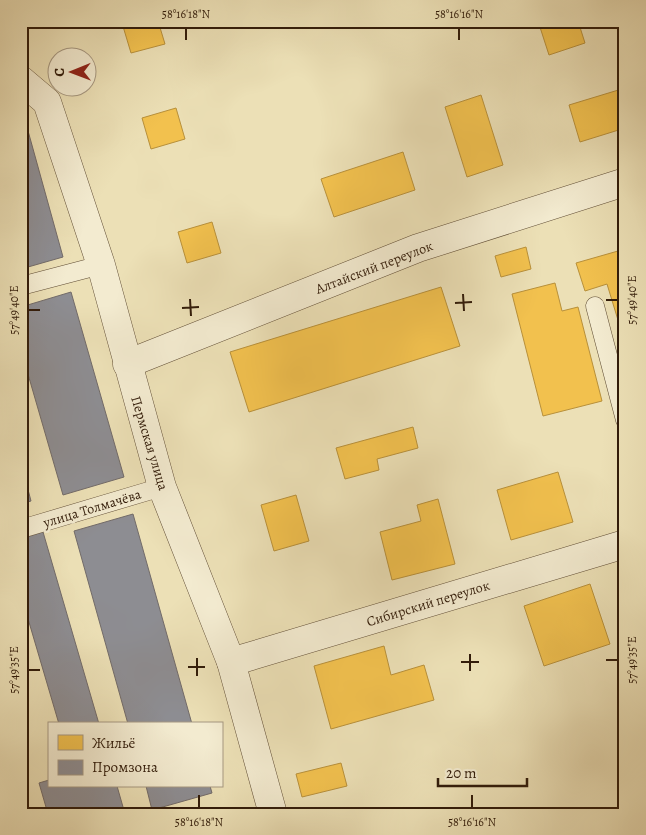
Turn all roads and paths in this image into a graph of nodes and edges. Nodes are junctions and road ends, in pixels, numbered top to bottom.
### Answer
1 (21, 80) edge
2 (625, 182) edge
3 (100, 265) junction
4 (21, 286) edge
5 (595, 306) dead end
6 (127, 364) junction
7 (625, 420) edge
8 (162, 487) junction
9 (21, 529) edge
10 (625, 544) edge
11 (231, 662) junction
12 (273, 814) edge

1 - 3 street, Пермская улица
2 - 6 street, Алтайский переулок
3 - 4 lane
3 - 6 street, Пермская улица
5 - 7 lane
6 - 8 street, Пермская улица
8 - 9 lane, улица Толмачёва
8 - 11 street, Пермская улица
10 - 11 street, Сибирский переулок
11 - 12 street, Пермская улица

